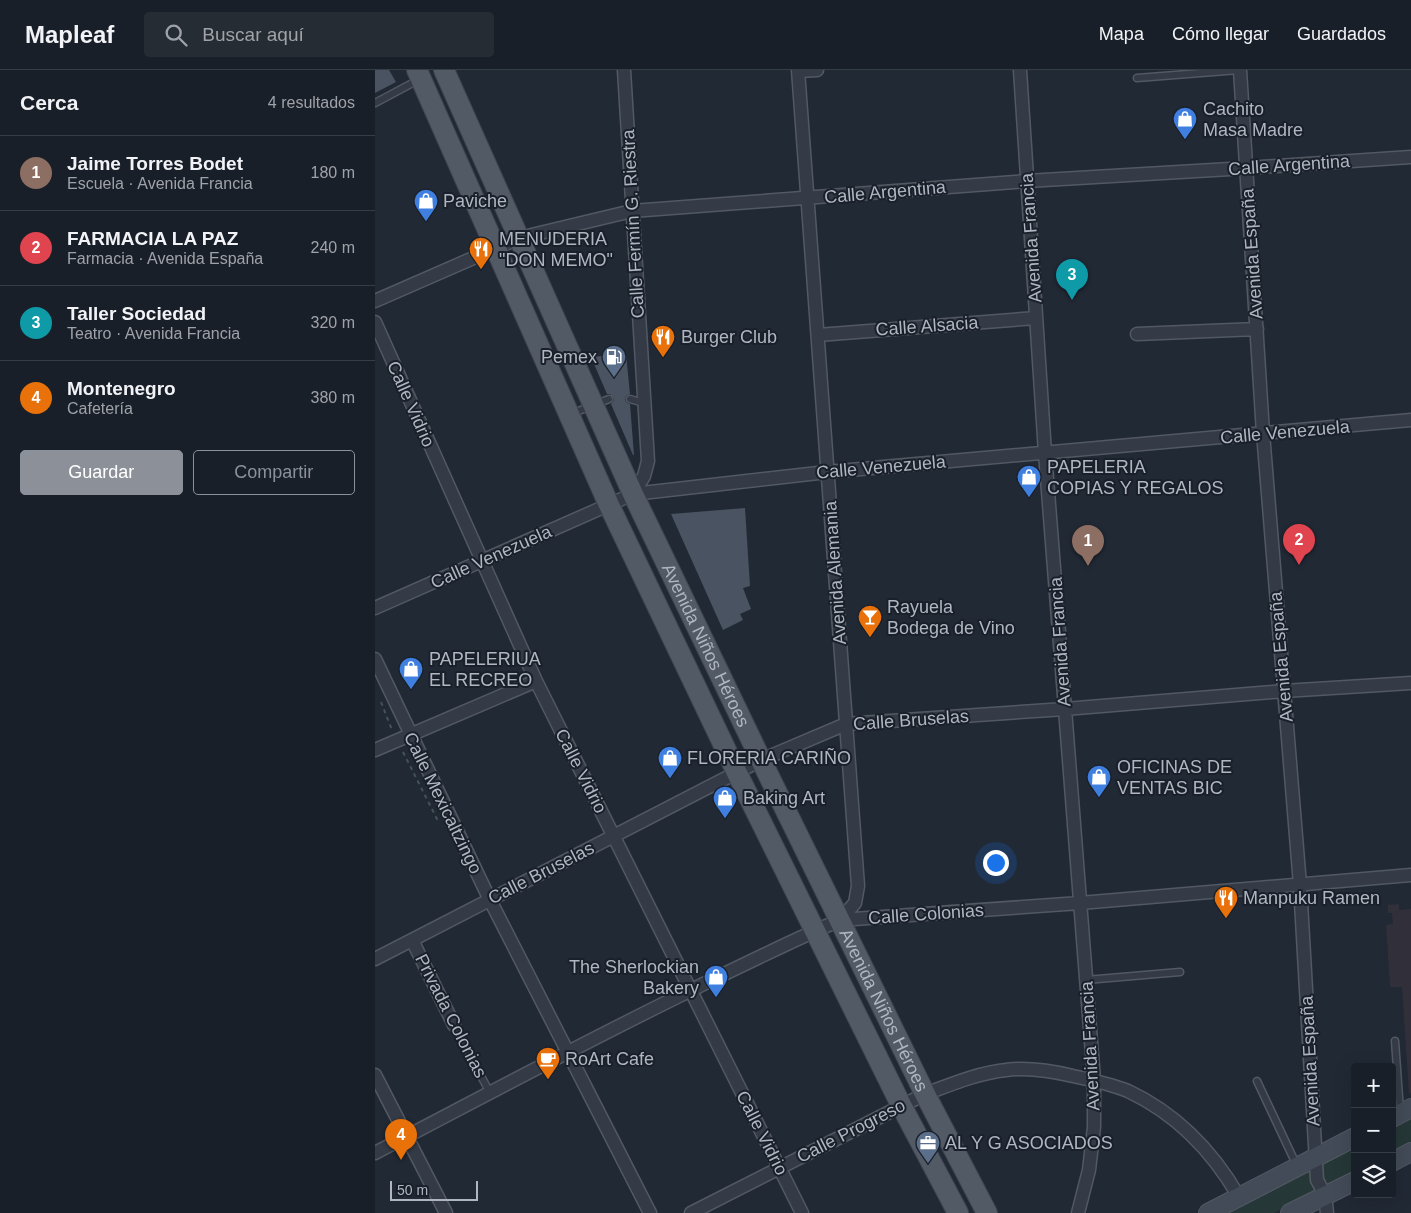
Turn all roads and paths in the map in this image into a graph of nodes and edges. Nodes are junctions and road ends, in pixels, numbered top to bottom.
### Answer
1 (444, 70) edge
2 (624, 70) edge
3 (817, 70) edge
4 (1020, 70) edge
5 (1240, 70) edge
6 (798, 71) edge
7 (419, 74) edge
8 (1137, 78) dead end
9 (375, 103) edge
10 (1411, 157) edge
11 (1247, 168) junction
12 (1027, 181) junction
13 (808, 198) junction
14 (632, 211) junction
15 (519, 238) junction
16 (496, 248) junction
17 (375, 301) edge
18 (1036, 318) junction
19 (375, 322) edge
20 (1257, 329) junction
21 (1137, 334) dead end
22 (818, 335) junction
23 (630, 399) dead end
24 (601, 402) junction
25 (644, 403) junction
26 (569, 415) junction
27 (1411, 420) edge
28 (1263, 433) junction
29 (1045, 453) junction
30 (827, 472) junction
31 (633, 494) junction
32 (609, 505) junction
33 (482, 561) junction
34 (375, 608) edge
35 (375, 659) edge
36 (536, 681) junction
37 (1411, 683) edge
38 (1284, 691) junction
39 (1065, 709) junction
40 (846, 724) junction
41 (411, 735) junction
42 (375, 750) edge
43 (761, 760) junction
44 (737, 772) junction
45 (613, 836) junction
46 (1411, 875) edge
47 (1300, 885) junction
48 (489, 900) junction
49 (1080, 903) junction
50 (840, 920) junction
51 (815, 930) junction
52 (412, 940) junction
53 (375, 959) edge
54 (1180, 972) dead end
55 (1086, 980) junction
56 (691, 990) junction
57 (454, 1025) joint
58 (1395, 1041) dead end
59 (568, 1052) junction
60 (375, 1075) edge
61 (1094, 1080) junction
62 (1257, 1081) dead end
63 (490, 1093) junction
64 (925, 1094) junction
65 (901, 1105) junction
66 (1401, 1114) edge
67 (406, 1137) junction
68 (1351, 1140) edge
69 (1411, 1152) edge
70 (375, 1153) edge
71 (1316, 1158) junction
72 (1396, 1160) edge
73 (1297, 1167) junction
74 (779, 1168) junction
75 (1351, 1182) edge
76 (1325, 1195) junction
77 (1239, 1197) junction
78 (445, 1213) edge
79 (650, 1213) edge
80 (691, 1213) edge
81 (803, 1213) edge
82 (958, 1213) edge
83 (987, 1213) edge
84 (1078, 1213) edge
85 (1208, 1213) edge
86 (1290, 1213) edge
87 (1327, 1213) edge

1 - 15 main road, Avenida Niños Héroes
2 - 14 street, Calle Fermín G. Riestra
3 - 6 street
4 - 12 street, Avenida Francia
5 - 8 lane
5 - 11 street, Avenida España
6 - 13 street, Avenida Alemania
7 - 9 lane
7 - 16 main road, Avenida Niños Héroes
10 - 11 street, Calle Argentina
11 - 12 street, Calle Argentina
11 - 20 street, Avenida España
12 - 13 street, Calle Argentina
12 - 18 street, Avenida Francia
13 - 14 street, Calle Argentina
13 - 22 street, Avenida Alemania
14 - 15 street, Calle Argentina
14 - 25 street, Calle Fermín G. Riestra
15 - 16 street, Calle Argentina
15 - 24 main road, Avenida Niños Héroes
16 - 17 street, Calle Argentina
16 - 26 main road, Avenida Niños Héroes
18 - 22 street, Calle Alsacia
18 - 29 street, Avenida Francia
19 - 33 street, Calle Vidrio
20 - 21 street
20 - 28 street, Avenida España
22 - 30 street, Avenida Alemania
23 - 25 lane
24 - 26 lane
24 - 31 main road, Avenida Niños Héroes
25 - 31 street, Calle Fermín G. Riestra
26 - 32 main road, Avenida Niños Héroes
27 - 28 street, Calle Venezuela
28 - 29 street, Calle Venezuela
28 - 38 street, Avenida España
29 - 30 street, Calle Venezuela
29 - 39 street, Avenida Francia
30 - 31 street, Calle Venezuela
30 - 40 street, Avenida Alemania
31 - 32 street, Calle Venezuela
31 - 43 main road, Avenida Niños Héroes
32 - 33 street, Calle Venezuela
32 - 44 main road, Avenida Niños Héroes
33 - 34 street, Calle Venezuela
33 - 36 street, Calle Vidrio
35 - 41 street, Calle Mexicaltzingo
36 - 41 street
36 - 45 street, Calle Vidrio
37 - 38 street, Calle Bruselas
38 - 39 street, Calle Bruselas
38 - 47 street, Avenida España
39 - 40 street, Calle Bruselas
39 - 49 street, Avenida Francia
40 - 43 street, Calle Bruselas
40 - 50 street, Avenida Alemania
41 - 42 street
41 - 48 street, Calle Mexicaltzingo
43 - 44 street, Calle Bruselas
43 - 50 main road, Avenida Niños Héroes
44 - 45 street, Calle Bruselas
44 - 51 main road, Avenida Niños Héroes
45 - 48 street, Calle Bruselas
45 - 56 street, Calle Vidrio
46 - 47 street, Calle Colonias
47 - 49 street, Calle Colonias
47 - 71 street, Avenida España
48 - 52 street, Calle Bruselas
48 - 59 street, Calle Mexicaltzingo
49 - 50 street, Calle Colonias
49 - 55 street, Avenida Francia
50 - 51 street, Calle Colonias
50 - 64 main road, Avenida Niños Héroes
51 - 56 street, Calle Colonias
51 - 65 main road, Avenida Niños Héroes
52 - 53 street, Calle Bruselas
52 - 57 street, Privada Colonias
54 - 55 lane
55 - 61 street, Avenida Francia
56 - 59 street, Calle Colonias
56 - 74 street, Calle Vidrio
57 - 63 lane, Privada Colonias
58 - 66 lane
59 - 63 street, Calle Colonias
59 - 79 street, Calle Mexicaltzingo
60 - 67 street
61 - 64 street, Calle Progreso
61 - 77 street, Calle Progreso
61 - 84 street, Avenida Francia
62 - 73 lane
63 - 67 street, Calle Colonias
64 - 65 street, Calle Progreso
64 - 83 main road, Avenida Niños Héroes
65 - 74 street, Calle Progreso
65 - 82 main road, Avenida Niños Héroes
67 - 70 street, Calle Colonias
67 - 78 street
68 - 71 street
69 - 72 street
71 - 73 street
71 - 76 street, Avenida España
73 - 77 street
74 - 80 street, Calle Progreso
74 - 81 street, Calle Vidrio
75 - 76 street
76 - 86 street
76 - 87 street, Avenida España
77 - 85 street

